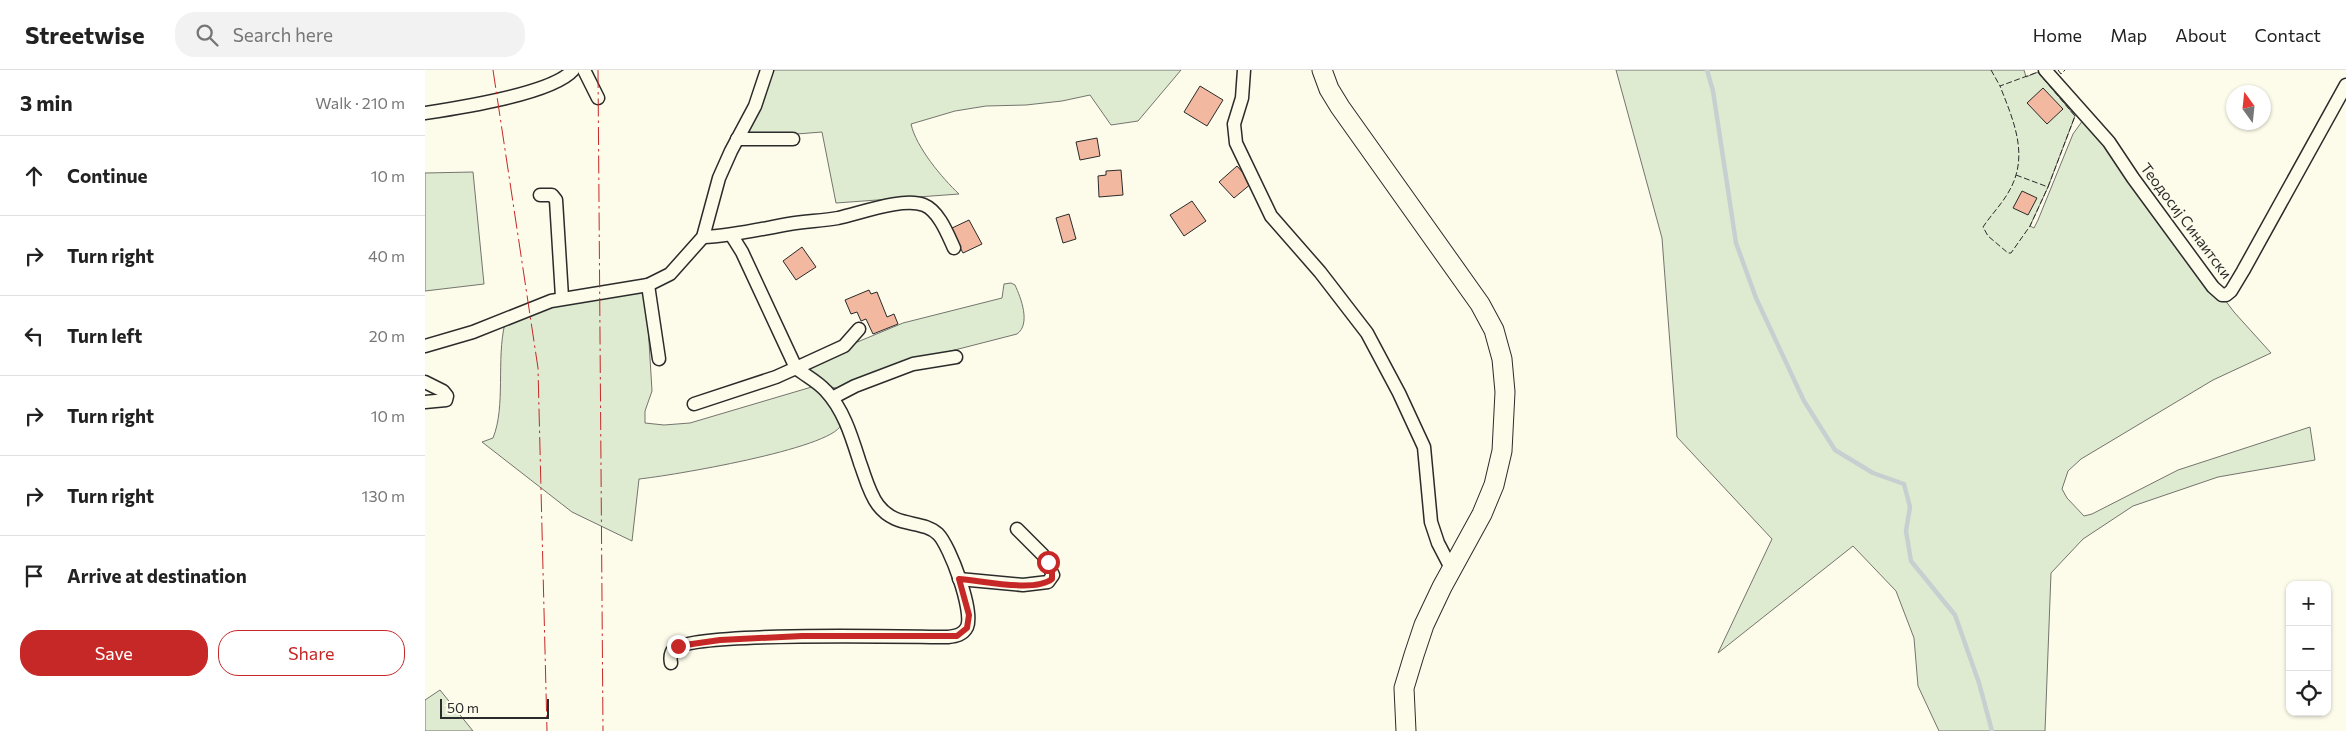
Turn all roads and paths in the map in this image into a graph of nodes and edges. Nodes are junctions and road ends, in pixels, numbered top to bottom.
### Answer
1 (573, 70) edge
2 (584, 70) edge
3 (767, 70) edge
4 (1244, 70) edge
5 (1322, 70) edge
6 (2045, 70) edge
7 (2346, 86) edge
8 (598, 98) dead end
9 (425, 113) edge
10 (737, 139) junction
11 (793, 139) dead end
12 (540, 195) dead end
13 (732, 236) junction
14 (703, 238) junction
15 (954, 248) dead end
16 (648, 285) junction
17 (562, 297) junction
18 (859, 329) dead end
19 (425, 346) edge
20 (956, 357) dead end
21 (659, 359) dead end
22 (796, 368) junction
23 (425, 382) edge
24 (832, 398) junction
25 (425, 402) edge
26 (694, 404) dead end
27 (1017, 529) dead end
28 (1452, 570) junction
29 (959, 579) junction
30 (671, 663) dead end
31 (1407, 731) edge

1 - 9 street
2 - 8 street
3 - 10 street
4 - 28 street
5 - 28 street
6 - 7 street, Теодосиј Синаитски
10 - 11 street
10 - 14 street
12 - 17 street
13 - 14 street
13 - 15 street
13 - 22 street
14 - 16 street
16 - 17 street
16 - 21 street
17 - 19 street
18 - 22 street
20 - 24 street
22 - 24 street
22 - 26 street
23 - 25 street
24 - 29 street
27 - 29 street
28 - 31 street
29 - 30 street

